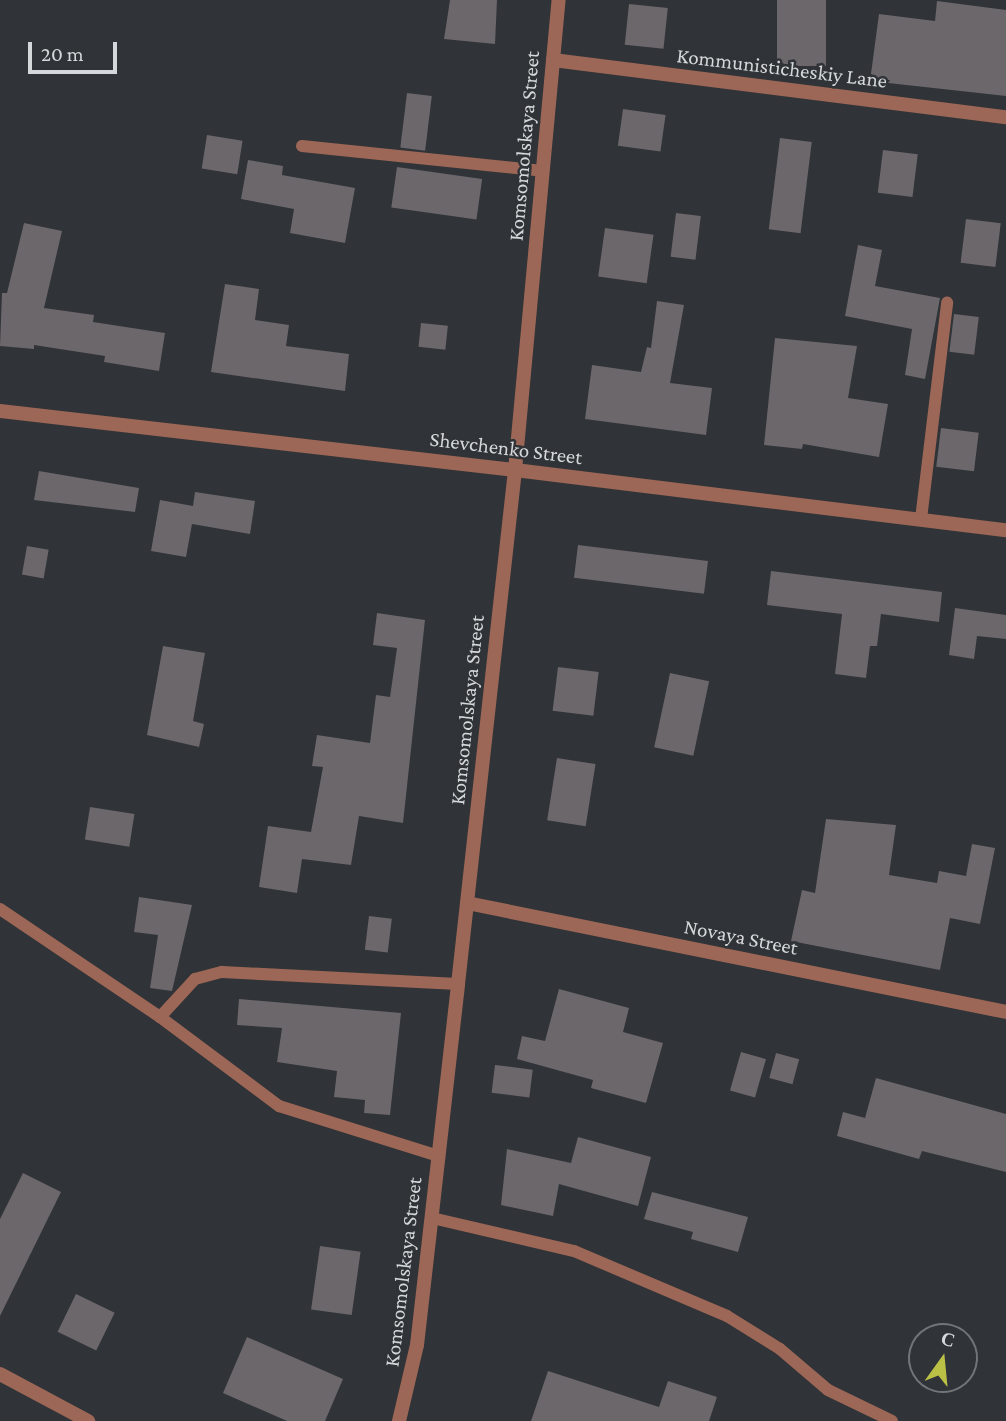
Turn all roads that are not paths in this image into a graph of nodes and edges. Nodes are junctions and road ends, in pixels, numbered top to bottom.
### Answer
1 (559, 0) edge
2 (554, 60) junction
3 (1006, 117) edge
4 (302, 146) dead end
5 (543, 171) junction
6 (947, 303) dead end
7 (0, 411) edge
8 (515, 470) junction
9 (920, 519) junction
10 (1006, 530) edge
11 (467, 903) junction
12 (0, 909) edge
13 (458, 984) junction
14 (1006, 1012) edge
15 (160, 1017) junction
16 (439, 1156) junction
17 (432, 1218) junction
18 (0, 1374) edge
19 (88, 1421) edge
20 (399, 1421) edge
21 (892, 1421) edge

1 - 2 street, Komsomolskaya Street
2 - 3 street, Kommunisticheskiy Lane
2 - 5 street, Komsomolskaya Street
4 - 5 lane
5 - 8 street, Komsomolskaya Street
6 - 9 lane
7 - 8 street, Shevchenko Street
8 - 9 street, Shevchenko Street
8 - 11 street, Komsomolskaya Street
9 - 10 street, Shevchenko Street
11 - 13 street, Komsomolskaya Street
11 - 14 street, Novaya Street
12 - 15 lane
13 - 15 lane
13 - 16 street, Komsomolskaya Street
15 - 16 lane
16 - 17 street, Komsomolskaya Street
17 - 20 street, Komsomolskaya Street
17 - 21 lane
18 - 19 street

